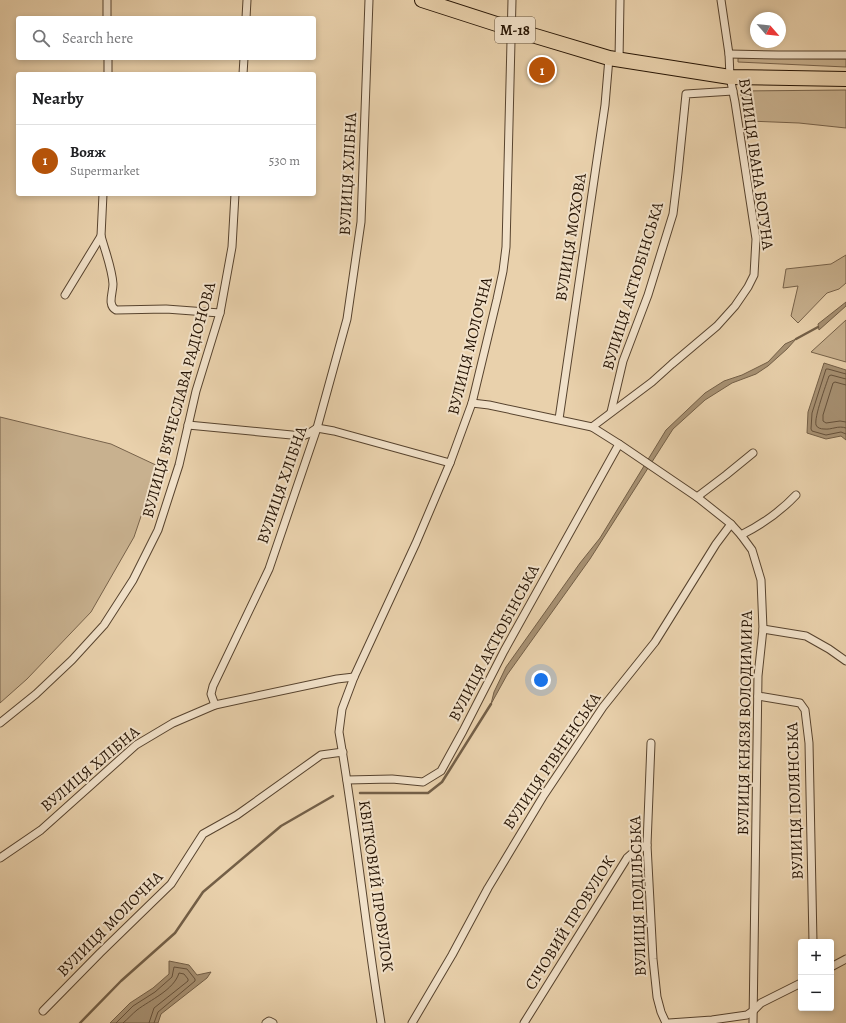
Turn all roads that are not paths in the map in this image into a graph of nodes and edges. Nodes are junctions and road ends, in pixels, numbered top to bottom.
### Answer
1 (107, 0) edge
2 (247, 0) edge
3 (369, 0) edge
4 (422, 0) edge
5 (512, 0) edge
6 (620, 0) edge
7 (720, 0) edge
8 (107, 16) edge
9 (246, 16) edge
10 (512, 29) junction
11 (729, 54) junction
12 (846, 55) edge
13 (614, 59) junction
14 (108, 60) edge
15 (244, 60) edge
16 (108, 72) edge
17 (243, 72) edge
18 (730, 77) junction
19 (844, 79) edge
20 (733, 91) junction
21 (103, 196) edge
22 (236, 196) edge
23 (100, 236) junction
24 (65, 295) dead end
25 (220, 313) junction
26 (472, 403) junction
27 (611, 412) junction
28 (559, 419) junction
29 (188, 425) junction
30 (592, 427) junction
31 (317, 428) junction
32 (619, 444) junction
33 (753, 453) dead end
34 (450, 463) junction
35 (796, 495) dead end
36 (697, 497) junction
37 (731, 524) junction
38 (742, 535) junction
39 (763, 629) junction
40 (846, 661) edge
41 (354, 677) junction
42 (758, 696) junction
43 (215, 705) junction
44 (0, 723) edge
45 (651, 743) dead end
46 (343, 752) junction
47 (347, 780) junction
48 (646, 845) junction
49 (0, 858) edge
50 (813, 939) edge
51 (846, 959) edge
52 (834, 965) edge
53 (798, 984) edge
54 (43, 1011) dead end
55 (753, 1011) junction
56 (266, 1023) edge
57 (273, 1023) edge
58 (381, 1023) edge
59 (412, 1023) edge
60 (524, 1023) edge
61 (668, 1023) edge
62 (753, 1023) edge

1 - 8 street
2 - 9 street
3 - 31 street, ВУЛИЦЯ ХЛІБНА
4 - 10 highway, М-18
5 - 10 street, ВУЛИЦЯ МОЛОЧНА
6 - 13 street, ВУЛИЦЯ МОХОВА
7 - 11 street, ВУЛИЦЯ ІВАНА БОГУНА
10 - 13 highway, М-18
10 - 26 street, ВУЛИЦЯ МОЛОЧНА
11 - 12 street
11 - 18 street, ВУЛИЦЯ ІВАНА БОГУНА
13 - 18 highway, М-18
13 - 28 street, ВУЛИЦЯ МОХОВА
14 - 16 street
15 - 17 street
18 - 19 highway, М-18
18 - 20 street, ВУЛИЦЯ ІВАНА БОГУНА
20 - 27 street, ВУЛИЦЯ АКТЮБІНСЬКА
20 - 27 street, ВУЛИЦЯ ІВАНА БОГУНА
21 - 23 street
22 - 25 street, ВУЛИЦЯ В'ЯЧЕСЛАВА РАДІОНОВА
23 - 24 street
23 - 25 street
25 - 29 street, ВУЛИЦЯ В'ЯЧЕСЛАВА РАДІОНОВА
26 - 28 street
26 - 34 street, ВУЛИЦЯ МОЛОЧНА
27 - 30 street, ВУЛИЦЯ ІВАНА БОГУНА
28 - 30 street
29 - 31 street
29 - 44 street, ВУЛИЦЯ В'ЯЧЕСЛАВА РАДІОНОВА
30 - 32 street
31 - 34 street
31 - 43 street, ВУЛИЦЯ ХЛІБНА
32 - 36 street, ВУЛИЦЯ КНЯЗЯ ВОЛОДИМИРА
32 - 47 street, ВУЛИЦЯ АКТЮБІНСЬКА
33 - 36 street
34 - 41 street, ВУЛИЦЯ МОЛОЧНА
35 - 38 street
36 - 37 street, ВУЛИЦЯ КНЯЗЯ ВОЛОДИМИРА
37 - 38 street, ВУЛИЦЯ КНЯЗЯ ВОЛОДИМИРА
37 - 59 street, ВУЛИЦЯ РІВНЕНСЬКА
38 - 39 street, ВУЛИЦЯ КНЯЗЯ ВОЛОДИМИРА
39 - 40 street
39 - 42 street, ВУЛИЦЯ КНЯЗЯ ВОЛОДИМИРА
41 - 43 street
41 - 46 street, ВУЛИЦЯ МОЛОЧНА
42 - 50 street, ВУЛИЦЯ ПОЛЯНСЬКА
42 - 55 street, ВУЛИЦЯ КНЯЗЯ ВОЛОДИМИРА
43 - 49 street, ВУЛИЦЯ ХЛІБНА
45 - 48 street, ВУЛИЦЯ ПОДІЛЬСЬКА
46 - 47 street, КВІТКОВИЙ ПРОВУЛОК
46 - 54 street, ВУЛИЦЯ МОЛОЧНА
47 - 58 street, КВІТКОВИЙ ПРОВУЛОК
48 - 60 street, СІЧОВИЙ ПРОВУЛОК
48 - 61 street, ВУЛИЦЯ ПОДІЛЬСЬКА
51 - 52 street
53 - 55 street
55 - 61 street
55 - 62 street, ВУЛИЦЯ КНЯЗЯ ВОЛОДИМИРА
56 - 57 street

